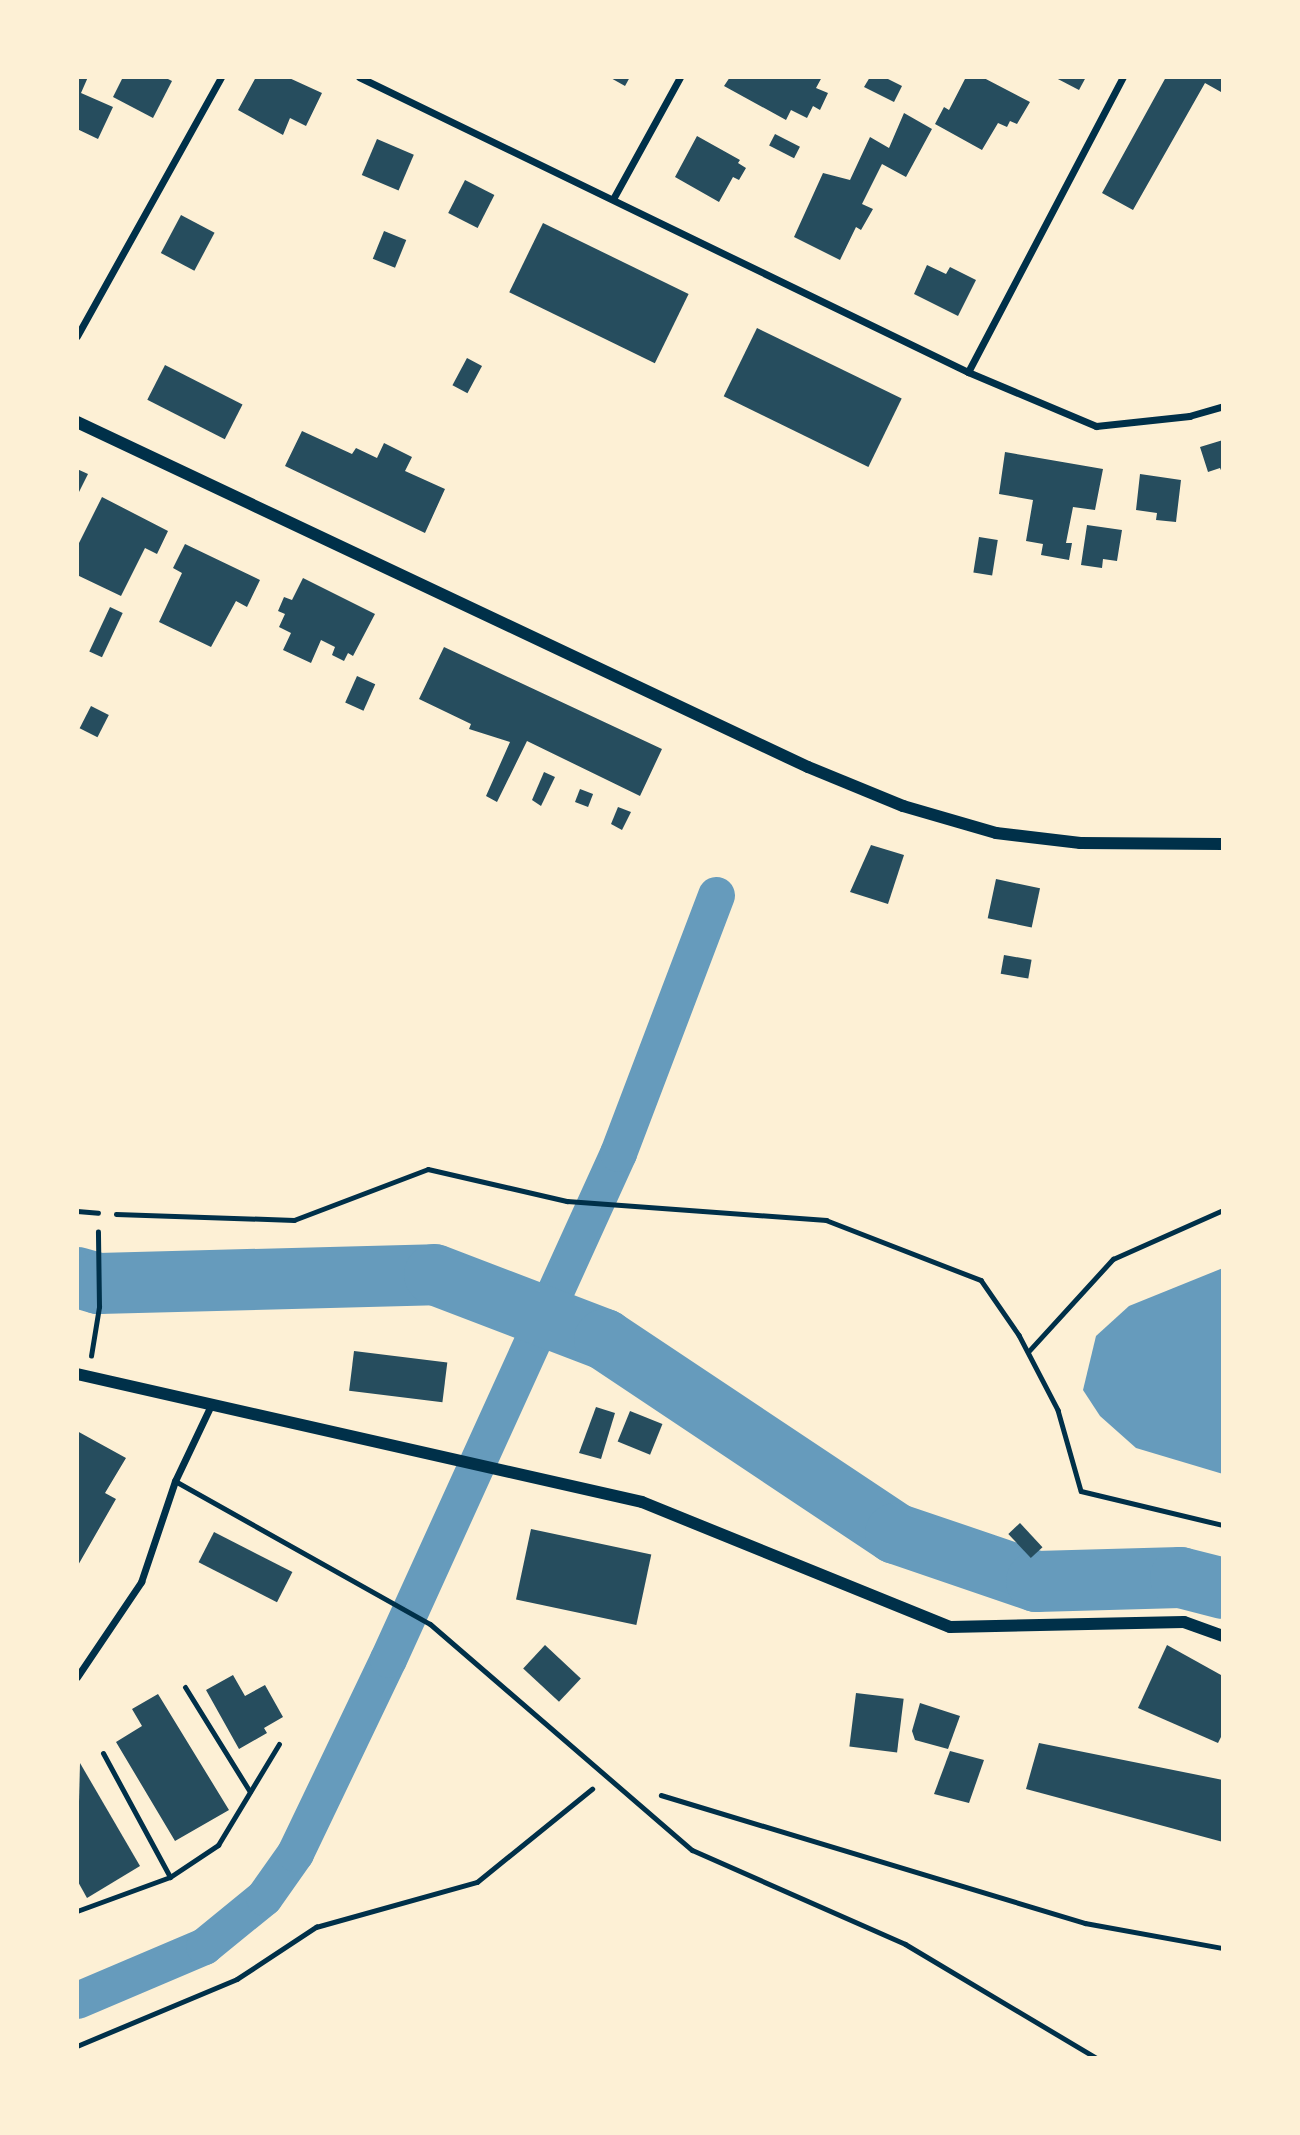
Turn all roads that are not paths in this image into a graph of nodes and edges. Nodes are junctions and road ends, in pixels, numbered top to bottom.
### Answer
1 (220, 77) edge
2 (359, 77) edge
3 (680, 77) edge
4 (1123, 77) edge
5 (613, 199) junction
6 (77, 336) edge
7 (968, 372) junction
8 (1223, 406) edge
9 (77, 422) edge
10 (1223, 844) edge
11 (77, 1211) edge
12 (98, 1213) road end
13 (83, 1376) edge
14 (212, 1403) junction
15 (175, 1480) junction
16 (1223, 1636) edge
17 (77, 1677) edge
18 (185, 1687) dead end
19 (279, 1744) dead end
20 (103, 1753) dead end
21 (250, 1792) junction
22 (170, 1877) junction
23 (77, 1912) edge
24 (1096, 2058) edge

1 - 6 street
2 - 5 street
3 - 5 street
4 - 7 street
5 - 7 street
7 - 8 street
9 - 10 street
11 - 12 lane
13 - 14 street
14 - 15 street
14 - 16 street
15 - 17 street
15 - 24 lane
18 - 21 lane
19 - 21 lane
20 - 22 lane
21 - 22 lane
22 - 23 lane

